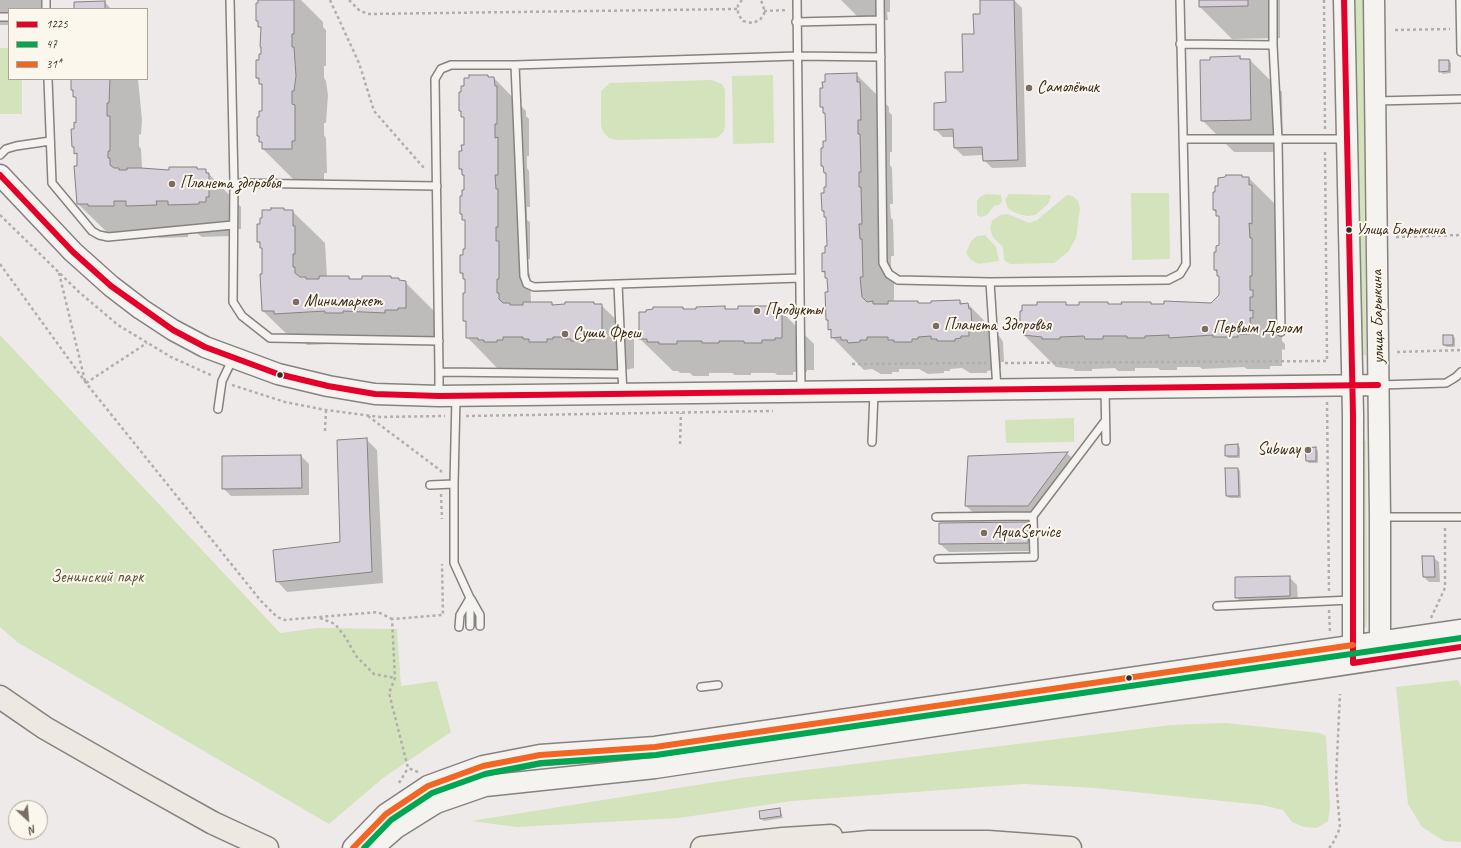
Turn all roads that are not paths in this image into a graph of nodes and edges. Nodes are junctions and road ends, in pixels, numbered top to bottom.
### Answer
1 (230, 0) edge
2 (796, 0) edge
3 (880, 0) edge
4 (1180, 0) edge
5 (1273, 0) edge
6 (1344, 0) edge
7 (1374, 0) edge
8 (1460, 0) edge
9 (880, 20) junction
10 (796, 22) junction
11 (1461, 29) edge
12 (1461, 38) edge
13 (1180, 44) junction
14 (1273, 45) junction
15 (1461, 52) edge
16 (797, 56) junction
17 (881, 57) junction
18 (514, 65) junction
19 (48, 80) edge
20 (1461, 99) edge
21 (1375, 101) junction
22 (1183, 139) junction
23 (1346, 139) junction
24 (1278, 140) junction
25 (50, 141) junction
26 (0, 155) edge
27 (0, 175) edge
28 (234, 183) junction
29 (437, 186) junction
30 (233, 225) junction
31 (800, 278) junction
32 (990, 282) junction
33 (618, 284) junction
34 (1281, 332) dead end
35 (439, 341) junction
36 (233, 358) junction
37 (439, 372) junction
38 (1461, 372) edge
39 (622, 374) junction
40 (1351, 385) junction
41 (1378, 385) junction
42 (1105, 388) junction
43 (997, 389) junction
44 (874, 391) junction
45 (801, 392) junction
46 (623, 394) junction
47 (448, 396) junction
48 (218, 409) dead end
49 (1105, 421) junction
50 (1106, 441) dead end
51 (872, 442) dead end
52 (454, 484) junction
53 (430, 485) dead end
54 (1033, 516) junction
55 (936, 517) dead end
56 (1380, 517) junction
57 (1461, 517) edge
58 (938, 558) dead end
59 (470, 598) junction
60 (1354, 600) junction
61 (1217, 606) dead end
62 (470, 626) dead end
63 (480, 626) dead end
64 (459, 627) dead end
65 (1461, 630) edge
66 (1461, 647) edge
67 (1380, 650) junction
68 (1353, 654) junction
69 (718, 685) dead end
70 (701, 687) dead end
71 (0, 697) edge
72 (988, 842) junction
73 (267, 848) edge
74 (353, 848) edge
75 (373, 848) edge
76 (702, 848) edge
77 (805, 848) edge
78 (1070, 848) edge

1 - 28 lane
2 - 10 lane
3 - 9 lane
4 - 13 lane
5 - 14 lane
6 - 23 street, улица Барыкина
7 - 21 street, улица Барыкина
8 - 11 lane
9 - 10 lane
9 - 17 lane
10 - 16 lane
11 - 12 lane
12 - 15 lane
13 - 14 lane
13 - 22 lane
14 - 24 lane
16 - 17 lane
16 - 18 lane
16 - 31 lane
17 - 32 lane
18 - 29 lane
18 - 33 lane
19 - 25 lane
20 - 21 lane
21 - 41 street, улица Барыкина
22 - 24 lane
22 - 32 lane
23 - 24 lane
23 - 40 street, улица Барыкина
24 - 34 lane
25 - 26 lane
25 - 30 lane
27 - 36 street
28 - 29 lane
28 - 30 lane
29 - 35 lane
30 - 35 lane
31 - 33 lane
31 - 45 lane
32 - 43 lane
33 - 39 lane
35 - 37 lane
36 - 47 street
36 - 48 lane
37 - 39 lane
37 - 47 lane
38 - 41 lane
39 - 46 lane
40 - 41 street
40 - 42 street
40 - 60 street, улица Барыкина
41 - 56 street, улица Барыкина
42 - 43 street
42 - 49 lane
43 - 44 street
44 - 45 street
44 - 51 lane
45 - 46 street
46 - 47 street
47 - 52 lane
49 - 50 lane
49 - 54 lane
52 - 53 lane
52 - 59 lane
54 - 55 lane
54 - 58 lane
56 - 57 lane
56 - 67 street, улица Барыкина
59 - 62 lane
59 - 63 lane
59 - 64 lane
60 - 61 lane
60 - 68 street, улица Барыкина
65 - 67 street
66 - 67 street
67 - 68 street
68 - 74 street
68 - 75 street
69 - 70 lane
71 - 73 main road
72 - 76 main road
72 - 77 main road
72 - 78 main road

